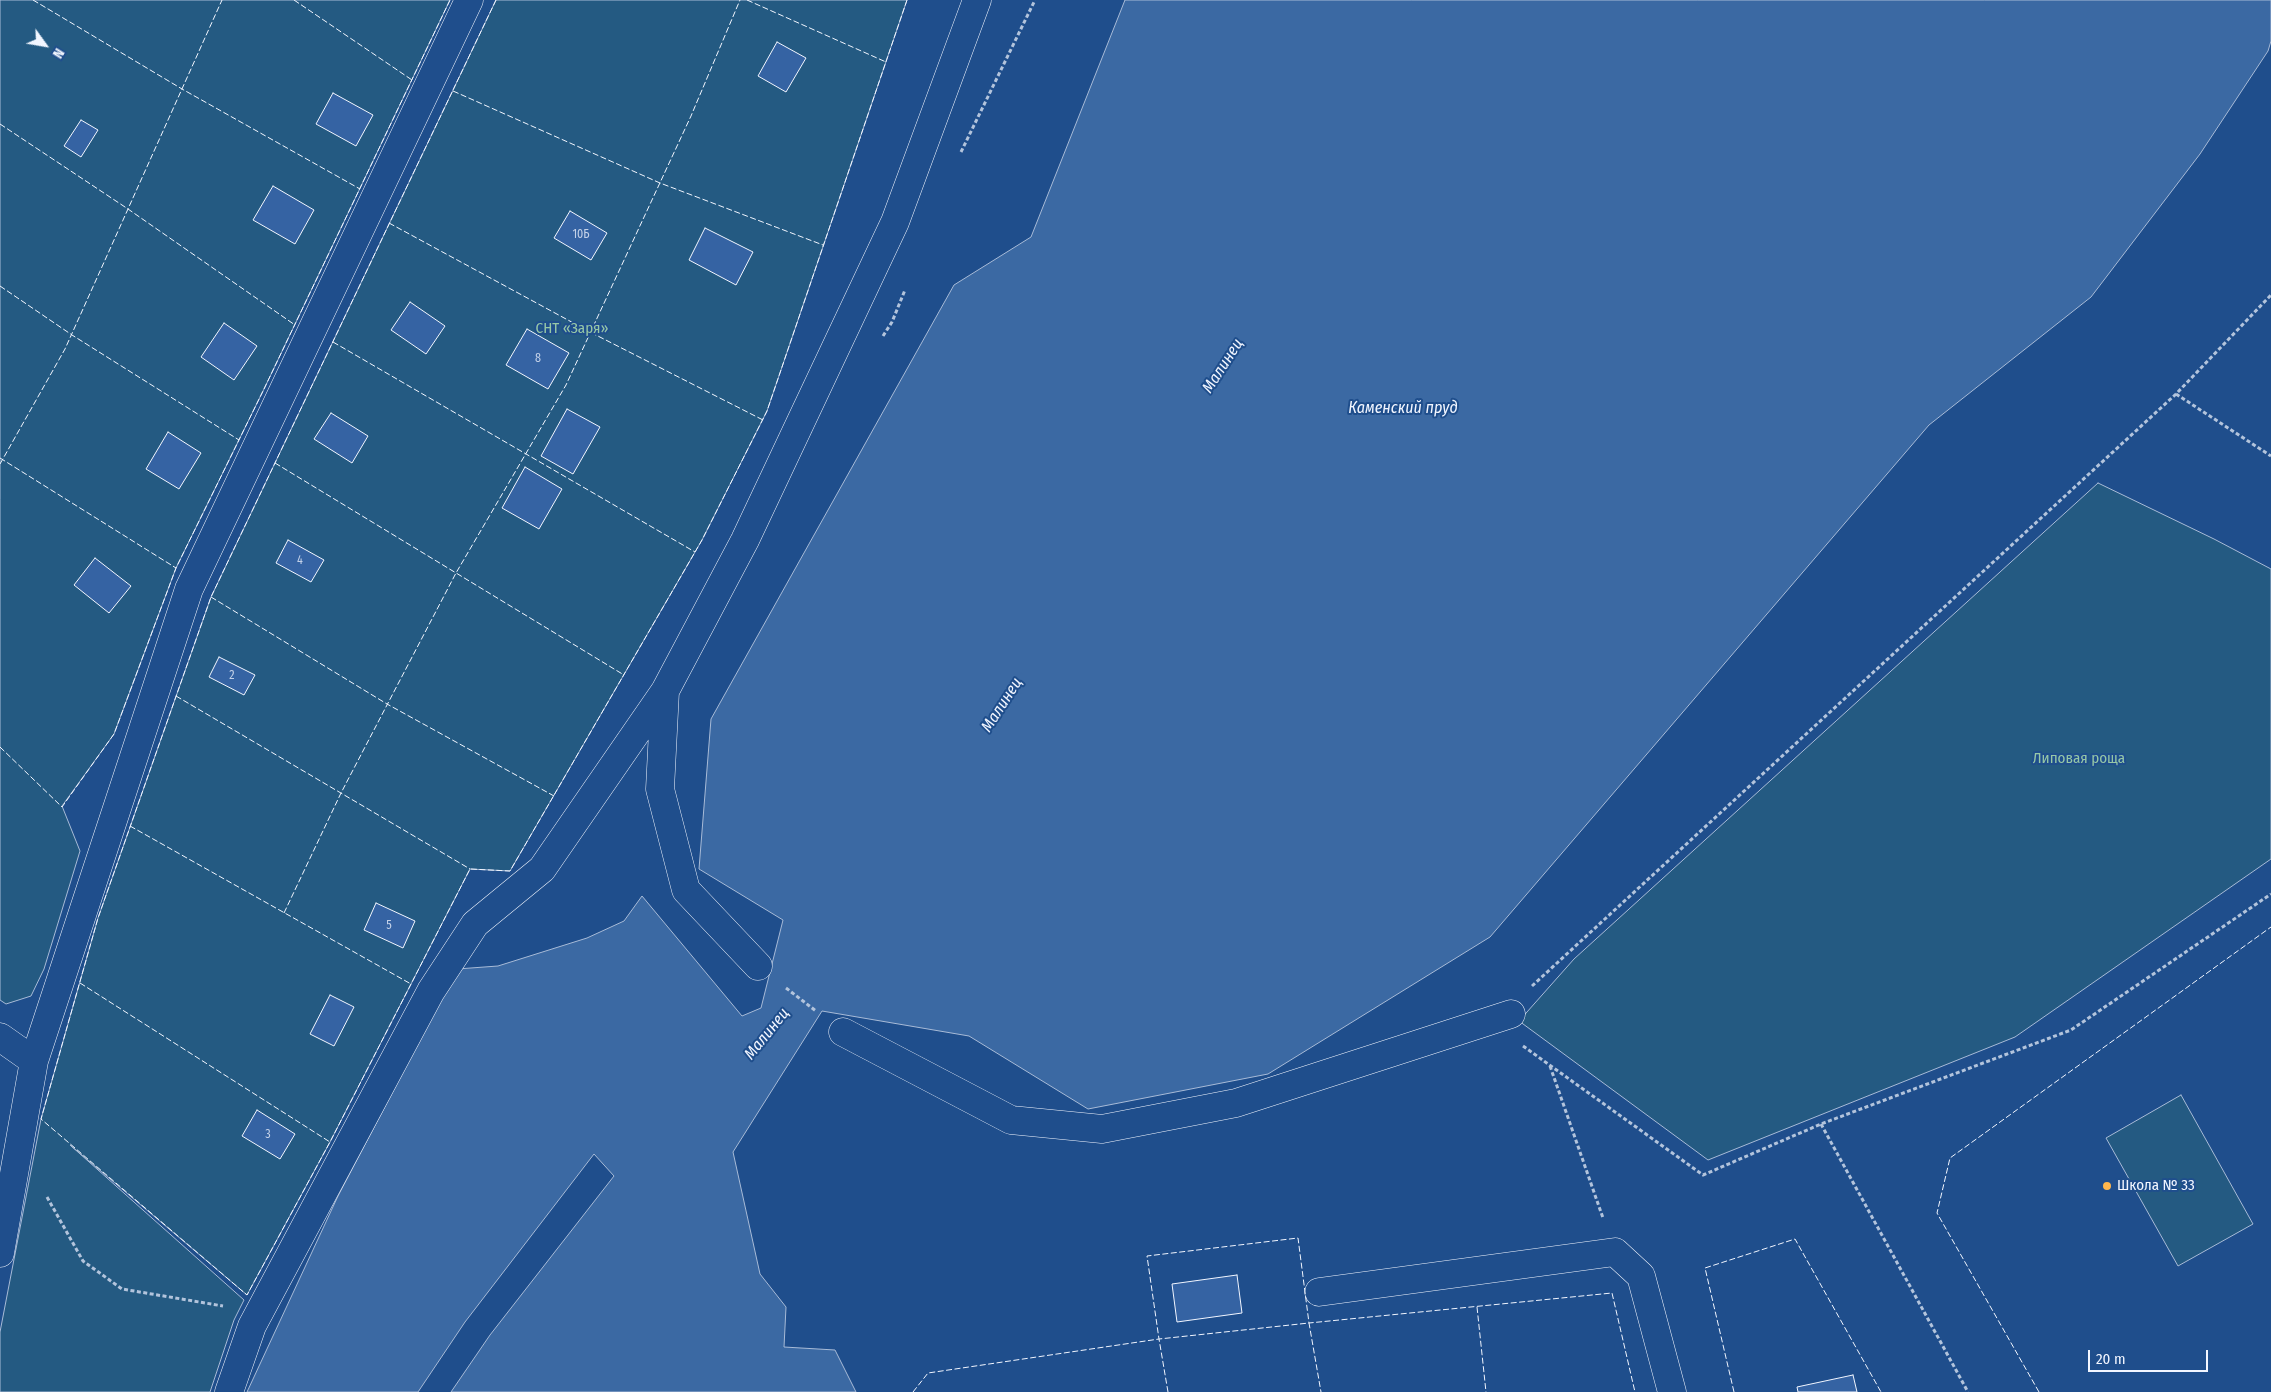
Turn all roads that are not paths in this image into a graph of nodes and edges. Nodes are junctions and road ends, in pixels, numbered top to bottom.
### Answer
1 (469, 0) edge
2 (978, 0) edge
3 (665, 691) junction
4 (758, 966) road end
5 (1511, 1014) road end
6 (843, 1032) road end
7 (0, 1037) edge
8 (34, 1061) junction
9 (0, 1253) edge
10 (1319, 1292) dead end
11 (229, 1392) edge
12 (1672, 1392) edge

1 - 8 street
2 - 3 street
3 - 4 street
3 - 11 street
5 - 6 street
7 - 8 street
8 - 9 street
10 - 12 street

